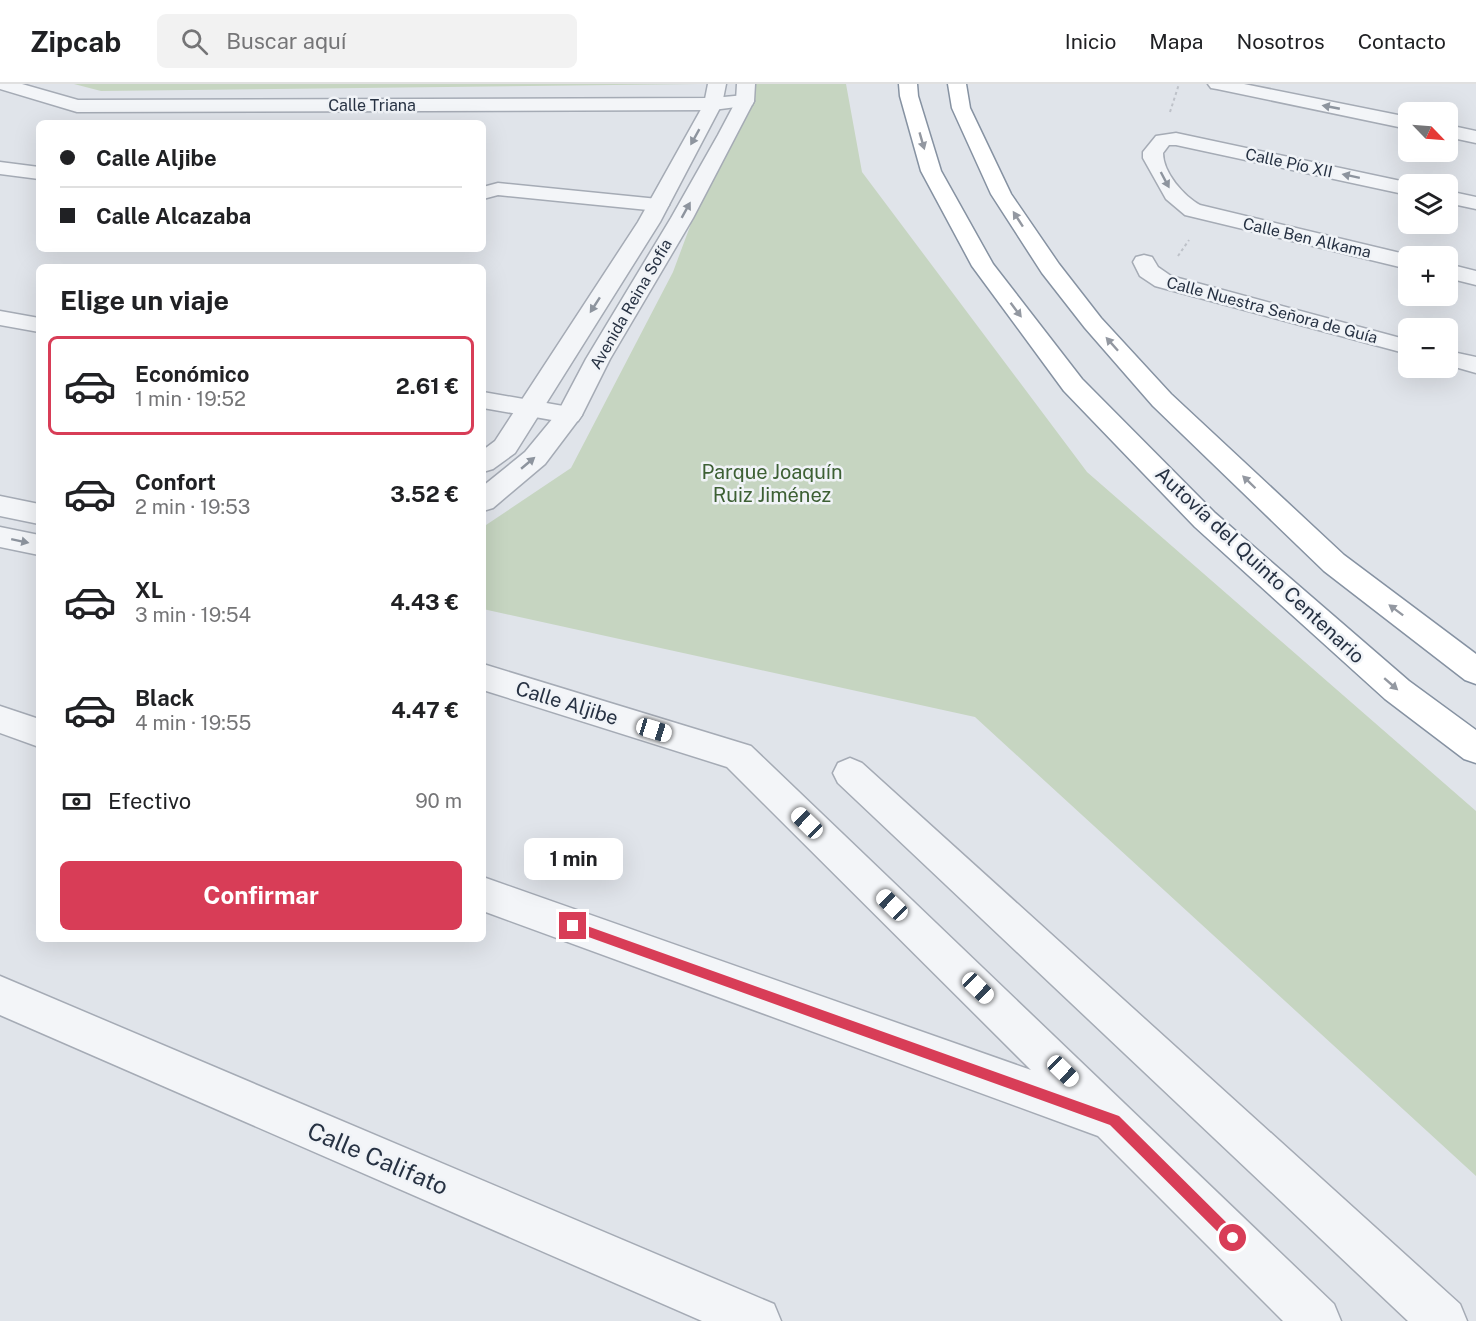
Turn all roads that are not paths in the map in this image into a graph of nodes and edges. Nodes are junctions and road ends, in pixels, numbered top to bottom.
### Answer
1 (2, 84) edge
2 (908, 84) edge
3 (957, 84) edge
4 (1217, 84) edge
5 (745, 93) edge
6 (715, 94) edge
7 (979, 94) dead end
8 (1398, 121) edge
9 (1458, 133) edge
10 (973, 134) junction
11 (1476, 137) edge
12 (1170, 138) joint
13 (0, 168) edge
14 (36, 173) edge
15 (1398, 187) edge
16 (486, 192) edge
17 (1458, 199) edge
18 (1476, 203) edge
19 (657, 205) junction
20 (1398, 260) edge
21 (1144, 262) dead end
22 (1458, 274) edge
23 (1476, 278) edge
24 (0, 318) edge
25 (36, 324) edge
26 (1398, 344) edge
27 (1458, 360) edge
28 (1476, 365) edge
29 (486, 401) edge
30 (529, 408) junction
31 (569, 415) junction
32 (486, 461) edge
33 (486, 499) edge
34 (0, 506) edge
35 (36, 513) edge
36 (0, 537) edge
37 (36, 544) edge
38 (1476, 671) edge
39 (486, 678) edge
40 (0, 719) edge
41 (36, 732) edge
42 (1476, 749) edge
43 (850, 773) dead end
44 (486, 895) edge
45 (0, 995) edge
46 (1114, 1120) junction
47 (757, 1321) edge
48 (1317, 1321) edge
49 (1443, 1321) edge

1 - 6 street, Calle Triana
2 -> 42 highway, Autovía del Quinto Centenario
3 - 10 highway
8 -> 4 street
5 - 6 street, Calle Triana
31 -> 5 street, Avenida Reina Sofía
6 -> 19 street, Avenida Reina Sofía
7 - 10 highway
9 - 11 street
38 -> 10 highway
15 -> 12 street, Calle Pío XII
12 -> 20 street, Calle Ben Alkama
13 - 14 street
16 - 19 street
17 - 18 street
19 -> 30 street, Avenida Reina Sofía
21 - 26 street, Calle Nuestra Señora de Guía
22 - 23 street
24 - 25 street
27 - 28 street
29 - 30 street
30 - 31 street
30 - 32 street, Avenida Reina Sofía
33 -> 31 street, Avenida Reina Sofía
34 - 35 street
36 -> 37 street
39 - 46 street, Calle Aljibe
40 - 41 street
43 - 49 street
44 - 46 street
45 - 47 street, Calle Califato
46 - 48 street, Calle Aljibe

